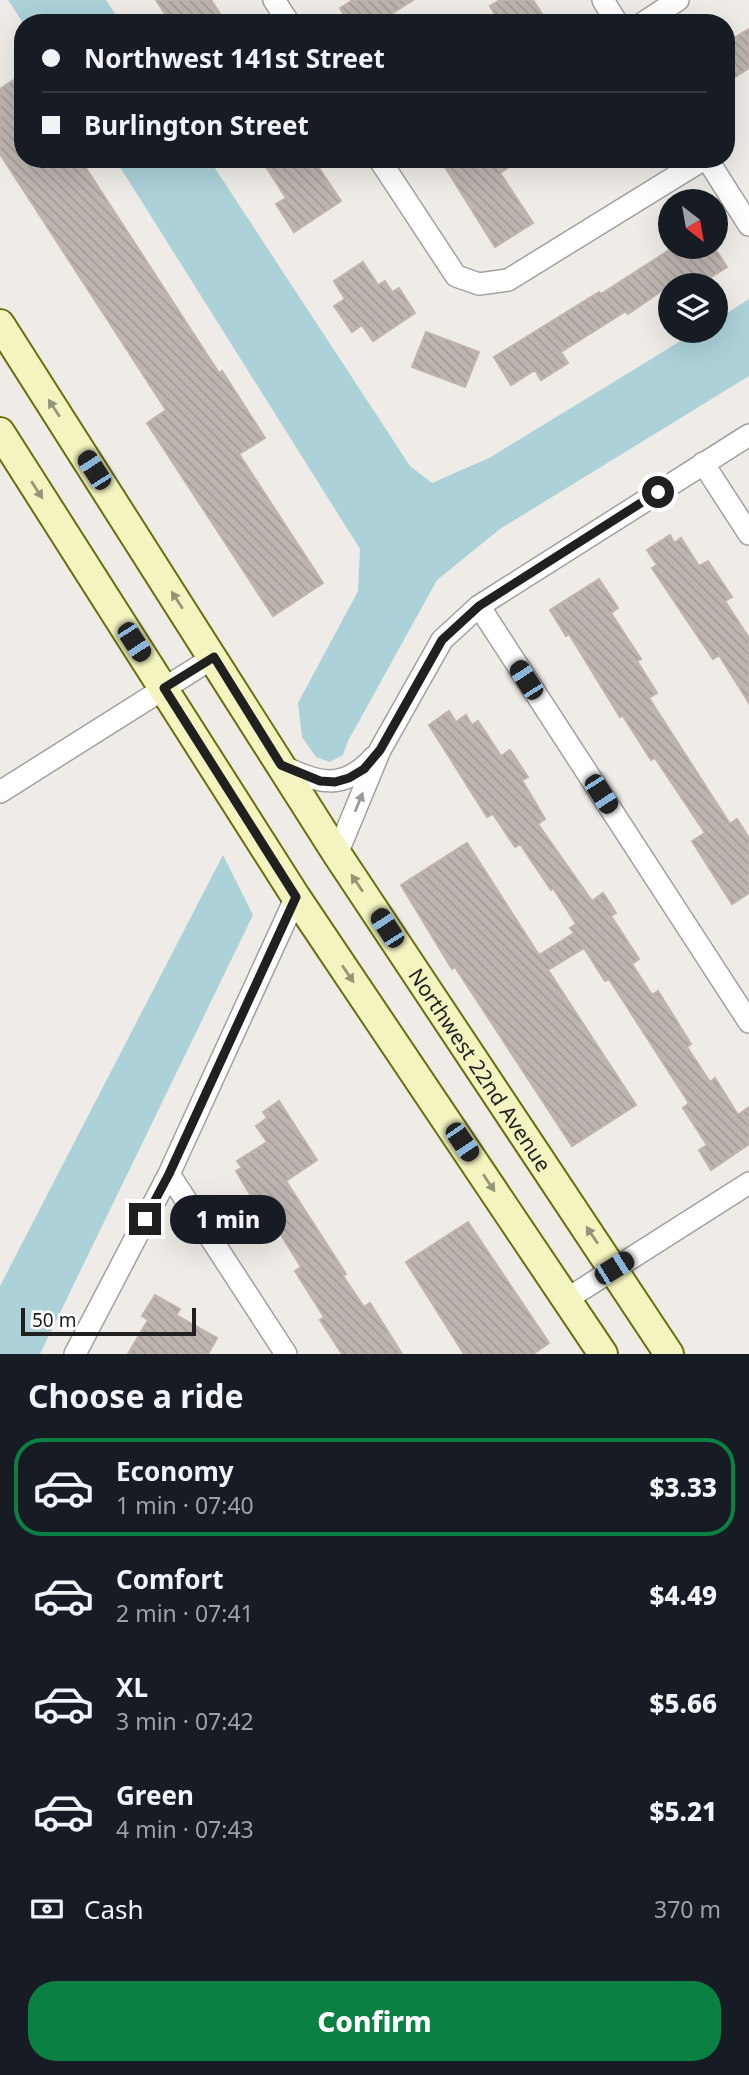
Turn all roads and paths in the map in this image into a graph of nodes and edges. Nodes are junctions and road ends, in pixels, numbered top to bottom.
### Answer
1 (678, 0) edge
2 (657, 14) edge
3 (385, 168) edge
4 (690, 168) edge
5 (711, 168) edge
6 (749, 225) edge
7 (0, 324) edge
8 (0, 432) edge
9 (749, 435) edge
10 (703, 463) junction
11 (749, 534) edge
12 (479, 606) junction
13 (214, 657) junction
14 (164, 688) junction
15 (380, 750) junction
16 (281, 765) junction
17 (0, 792) edge
18 (337, 854) junction
19 (296, 897) junction
20 (749, 1022) edge
21 (169, 1174) junction
22 (749, 1183) edge
23 (614, 1268) junction
24 (567, 1298) junction
25 (75, 1354) edge
26 (286, 1354) edge
27 (603, 1354) edge
28 (670, 1354) edge

1 - 2 street
3 - 4 street
5 - 6 street
13 -> 7 main road, Northwest 22nd Avenue
8 -> 14 main road
9 - 10 street
10 - 11 street
10 - 12 street
12 - 15 street
12 - 20 street
13 - 14 street
13 - 16 main road, Northwest 22nd Avenue
14 - 17 street
14 - 19 main road
15 - 16 street
18 -> 15 street
16 - 18 main road, Northwest 22nd Avenue
23 -> 18 main road, Northwest 22nd Avenue
19 - 21 street
19 -> 24 main road
21 - 25 street
21 - 26 street
22 - 23 street
23 - 24 street
23 - 28 main road, Northwest 22nd Avenue
24 - 27 main road

